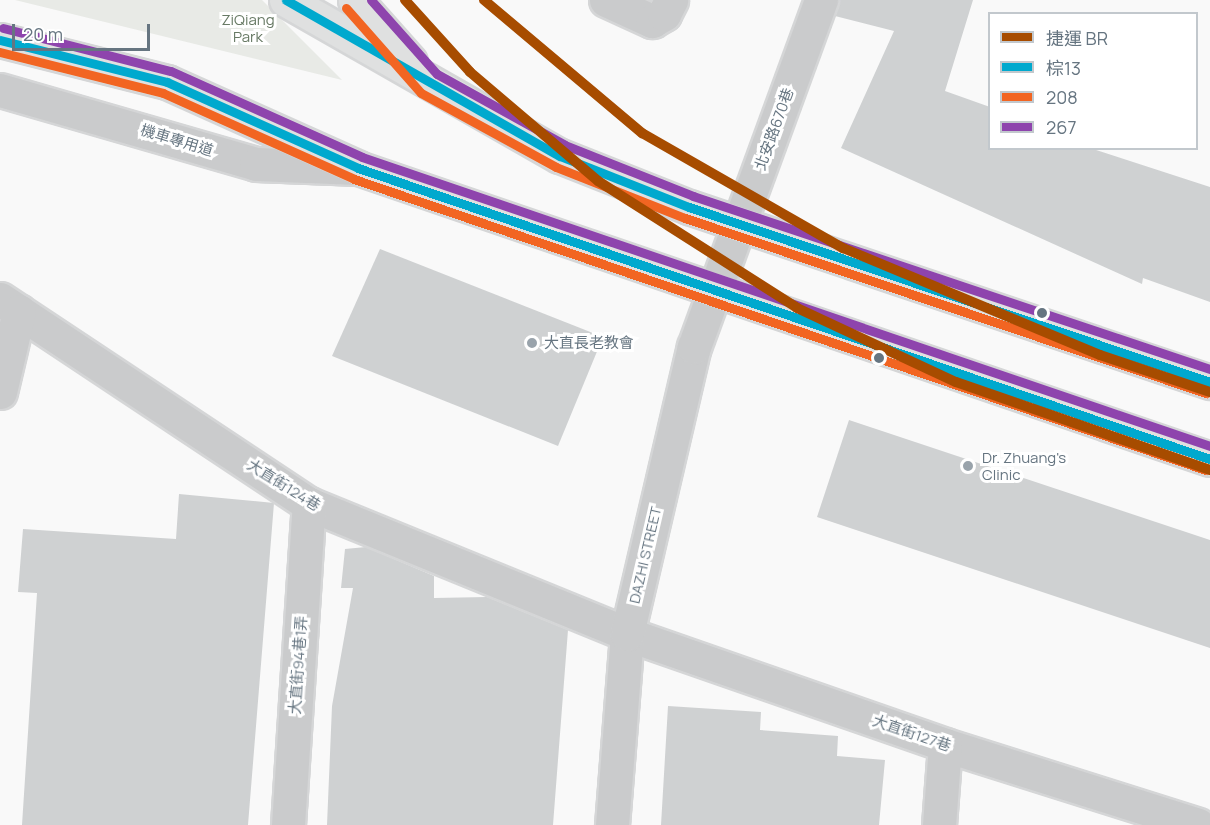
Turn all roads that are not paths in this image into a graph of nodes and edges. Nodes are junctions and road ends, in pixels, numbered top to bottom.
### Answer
1 (286, 0) edge
2 (356, 0) edge
3 (606, 0) edge
4 (671, 0) edge
5 (821, 0) edge
6 (0, 40) edge
7 (429, 84) junction
8 (0, 90) edge
9 (358, 168) junction
10 (740, 223) junction
11 (713, 292) junction
12 (10, 305) edge
13 (1210, 382) edge
14 (0, 392) edge
15 (1210, 459) edge
16 (309, 504) junction
17 (627, 634) junction
18 (945, 745) junction
19 (288, 825) edge
20 (612, 825) edge
21 (939, 825) edge
22 (1198, 825) edge

1 - 7 main road
2 - 7 main road
3 - 4 street
5 - 10 street, 北安路670巷
6 - 9 main road
7 - 10 main road
8 - 9 street, 機車專用道
9 - 11 main road
10 - 11 street, 北安路670巷
10 - 13 main road
11 - 15 main road
11 - 17 street, DAZHI STREET
12 - 14 street
12 - 16 street, 大直街124巷
16 - 17 street, 大直街124巷
16 - 19 street, 大直街94巷1弄
17 - 18 street, 大直街127巷
17 - 20 street, DAZHI STREET
18 - 21 street
18 - 22 street, 大直街127巷

